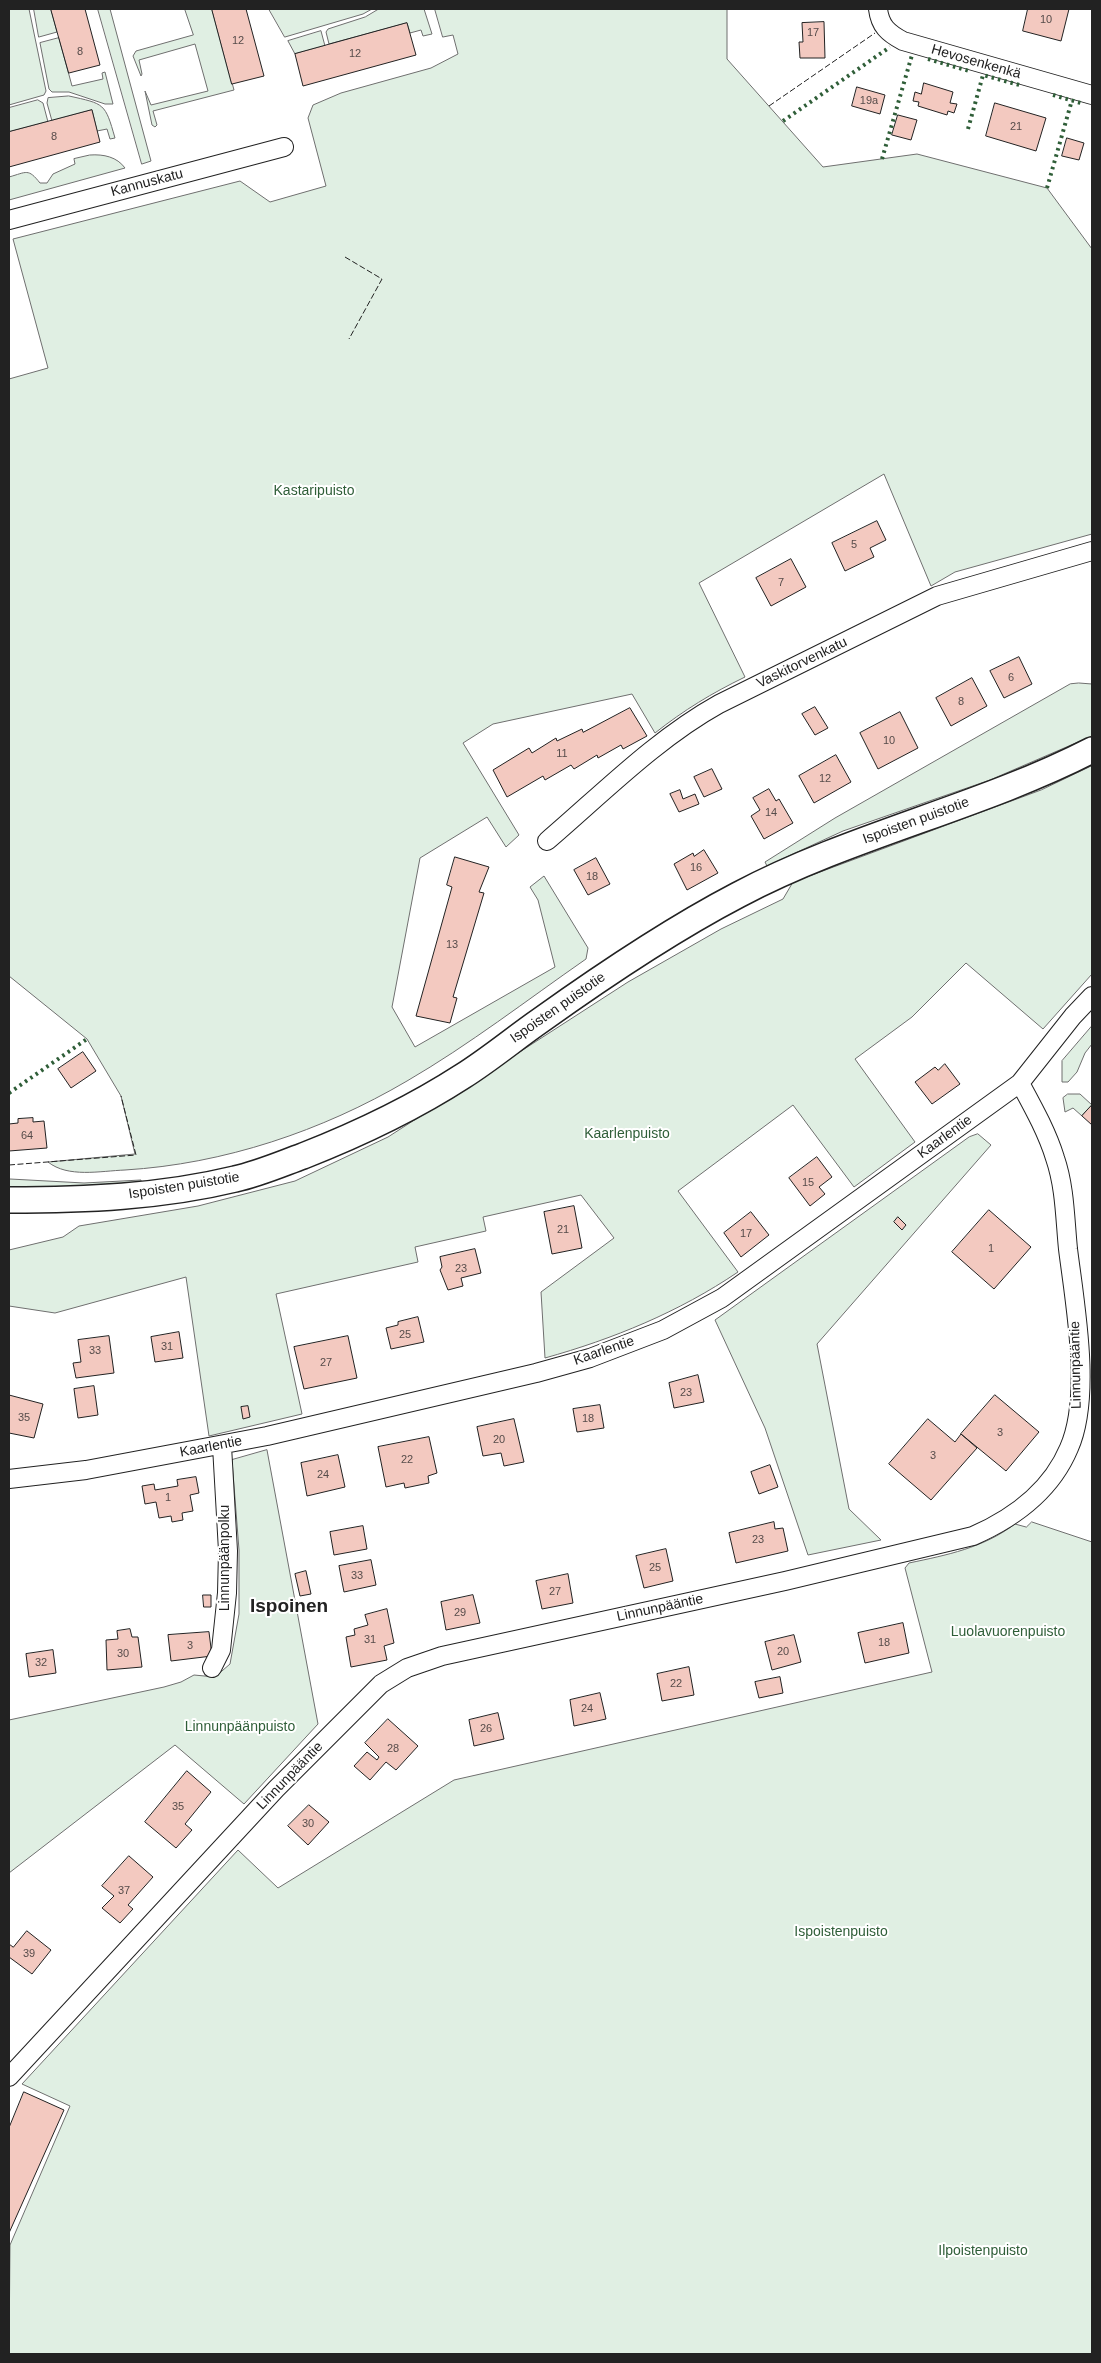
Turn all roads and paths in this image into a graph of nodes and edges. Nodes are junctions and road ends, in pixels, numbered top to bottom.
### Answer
1 (878, 9) edge
2 (1092, 95) edge
3 (284, 147) dead end
4 (9, 220) edge
5 (1092, 551) edge
6 (1092, 750) edge
7 (547, 841) dead end
8 (1092, 996) edge
9 (1020, 1082) junction
10 (9, 1200) edge
11 (222, 1446) junction
12 (9, 1480) edge
13 (212, 1668) dead end
14 (9, 2077) edge

1 - 2 street, Hevosenkenkä
3 - 4 street, Kannuskatu
5 - 7 street, Vaskitorvenkatu
6 - 10 main road, Ispoisten puistotie
8 - 9 street, Kaarlentie
9 - 11 street, Kaarlentie
9 - 14 street, Linnunpääntie
11 - 12 street, Kaarlentie
11 - 13 street, Linnunpäänpolku

